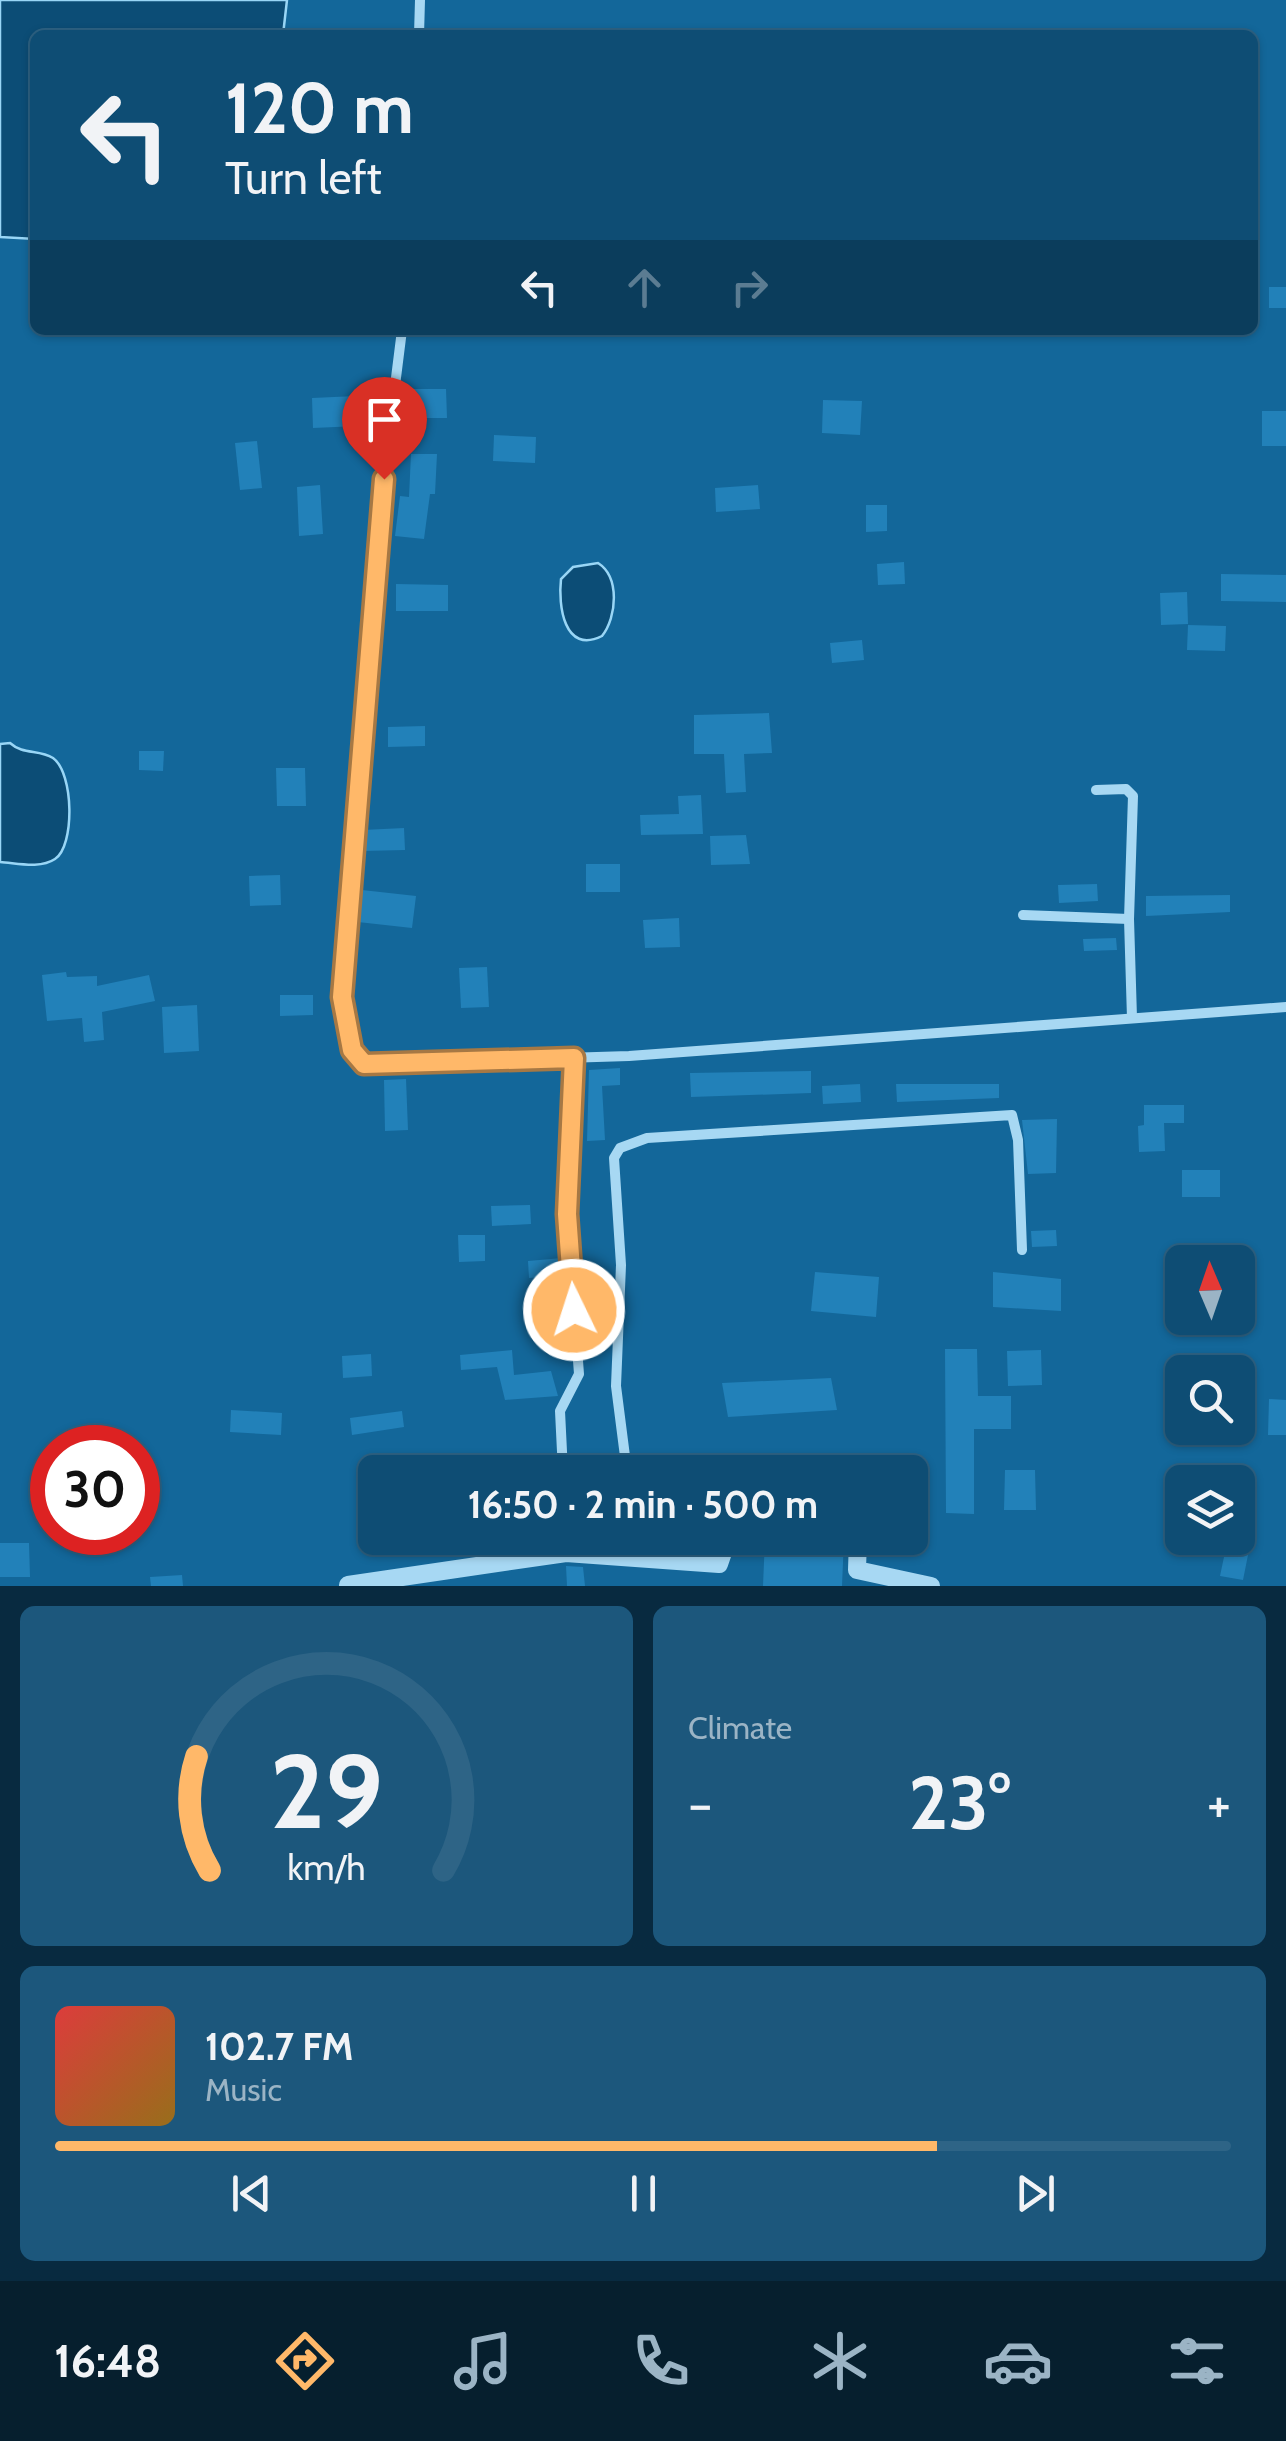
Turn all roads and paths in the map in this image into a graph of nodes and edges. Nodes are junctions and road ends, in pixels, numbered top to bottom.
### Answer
1 (420, 0) edge
2 (419, 30) edge
3 (401, 335) edge
4 (1096, 790) dead end
5 (1023, 915) dead end
6 (1128, 919) junction
7 (1286, 1007) edge
8 (1132, 1018) junction
9 (574, 1058) junction
10 (1022, 1250) dead end
11 (562, 1455) edge
12 (625, 1455) edge
13 (522, 1555) edge
14 (647, 1555) edge
15 (719, 1555) edge
16 (722, 1555) edge
17 (857, 1555) edge
18 (719, 1564) junction
19 (412, 1580) edge
20 (348, 1585) edge
21 (931, 1586) edge

1 - 2 street
3 - 9 street
4 - 6 street
5 - 6 street
6 - 8 street
7 - 8 street
8 - 9 street
9 - 11 street
10 - 12 street
13 - 19 street
14 - 18 street
15 - 18 street
16 - 18 street
17 - 21 street
19 - 20 street

